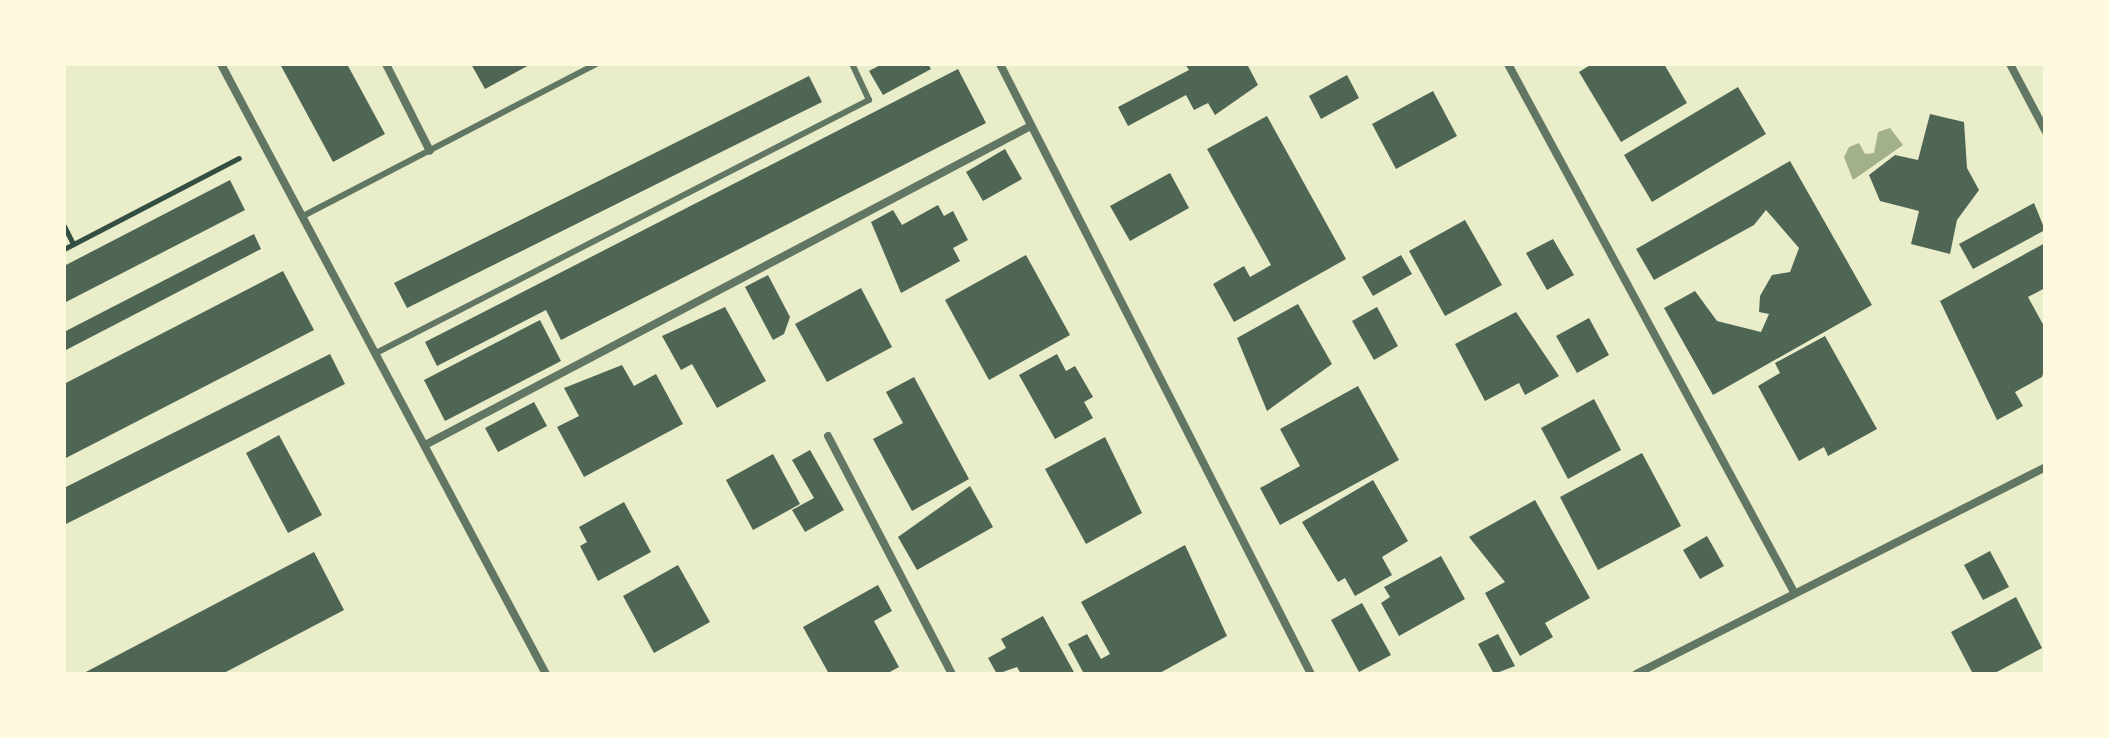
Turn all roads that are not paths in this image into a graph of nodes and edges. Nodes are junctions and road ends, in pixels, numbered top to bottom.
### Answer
1 (221, 64) edge
2 (386, 64) edge
3 (596, 64) edge
4 (852, 64) edge
5 (1000, 64) edge
6 (1508, 64) edge
7 (2010, 64) edge
8 (1029, 127) junction
9 (2045, 130) edge
10 (430, 151) junction
11 (303, 216) junction
12 (378, 352) junction
13 (828, 436) dead end
14 (425, 445) junction
15 (2045, 467) edge
16 (1794, 592) junction
17 (546, 674) edge
18 (952, 674) edge
19 (1311, 674) edge
20 (1636, 674) edge

1 - 11 street
2 - 10 street
3 - 10 lane
4 - 12 lane
5 - 8 street
6 - 16 street
7 - 9 street
8 - 14 street
8 - 19 street
10 - 11 lane
11 - 12 street
12 - 14 street
13 - 18 street
14 - 17 street
15 - 16 street
16 - 20 street

